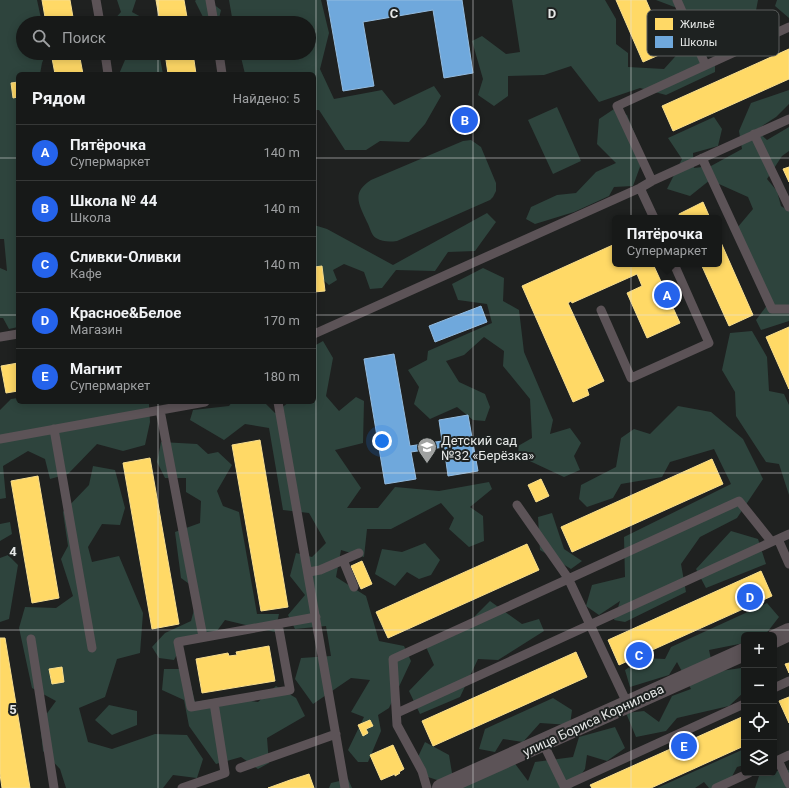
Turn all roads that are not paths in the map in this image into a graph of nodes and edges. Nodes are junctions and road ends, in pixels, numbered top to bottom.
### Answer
1 (96, 0) edge
2 (210, 0) edge
3 (677, 0) edge
4 (681, 10) edge
5 (99, 16) edge
6 (213, 16) edge
7 (789, 27) edge
8 (779, 31) edge
9 (702, 56) edge
10 (723, 56) edge
11 (106, 60) edge
12 (220, 60) edge
13 (705, 64) junction
14 (108, 72) edge
15 (222, 72) edge
16 (789, 119) edge
17 (754, 134) junction
18 (702, 158) junction
19 (652, 181) junction
20 (640, 188) junction
21 (789, 207) edge
22 (653, 215) edge
23 (675, 267) edge
24 (789, 309) edge
25 (601, 310) dead end
26 (316, 333) edge
27 (16, 334) edge
28 (0, 337) edge
29 (194, 404) edge
30 (278, 404) edge
31 (160, 410) junction
32 (54, 429) junction
33 (0, 439) edge
34 (517, 505) dead end
35 (789, 534) edge
36 (775, 540) junction
37 (359, 553) dead end
38 (343, 560) junction
39 (789, 564) edge
40 (309, 572) junction
41 (568, 578) junction
42 (354, 587) dead end
43 (316, 617) junction
44 (278, 624) junction
45 (591, 625) junction
46 (789, 632) edge
47 (203, 638) junction
48 (777, 638) edge
49 (31, 639) dead end
50 (92, 648) dead end
51 (741, 653) edge
52 (789, 681) edge
53 (777, 687) edge
54 (214, 703) junction
55 (627, 703) junction
56 (741, 705) edge
57 (396, 713) junction
58 (336, 734) junction
59 (543, 743) junction
60 (789, 755) edge
61 (777, 761) edge
62 (777, 763) edge
63 (240, 768) dead end
64 (742, 776) edge
65 (789, 784) edge
66 (54, 788) edge
67 (182, 788) edge
68 (345, 788) edge
69 (426, 788) edge
70 (441, 788) edge
71 (716, 788) edge

1 - 5 lane
2 - 6 lane
3 - 4 lane
7 - 8 lane
9 - 13 lane
10 - 13 lane
11 - 14 lane
12 - 15 lane
13 - 19 lane
16 - 17 lane
17 - 18 lane
17 - 21 lane
18 - 19 lane
18 - 24 lane
19 - 20 lane
20 - 22 lane
20 - 26 lane
23 - 25 lane
27 - 28 lane
29 - 31 lane
30 - 40 lane
31 - 32 lane
31 - 47 lane
32 - 33 lane
32 - 50 lane
34 - 41 lane
35 - 36 lane
36 - 39 lane
36 - 41 lane
36 - 45 lane
37 - 38 lane
38 - 40 lane
38 - 42 lane
40 - 43 lane
41 - 45 lane
41 - 57 lane
43 - 44 lane
43 - 58 lane
44 - 47 lane
44 - 54 lane
45 - 55 lane
45 - 57 lane
46 - 48 street
47 - 54 lane
49 - 66 lane
51 - 55 street, улица Бориса Корнилова
52 - 53 lane
54 - 67 lane
55 - 59 street, улица Бориса Корнилова
56 - 59 lane
57 - 69 lane
58 - 63 lane
58 - 68 lane
59 - 70 street, улица Бориса Корнилова
60 - 61 lane
62 - 65 lane
64 - 71 lane

